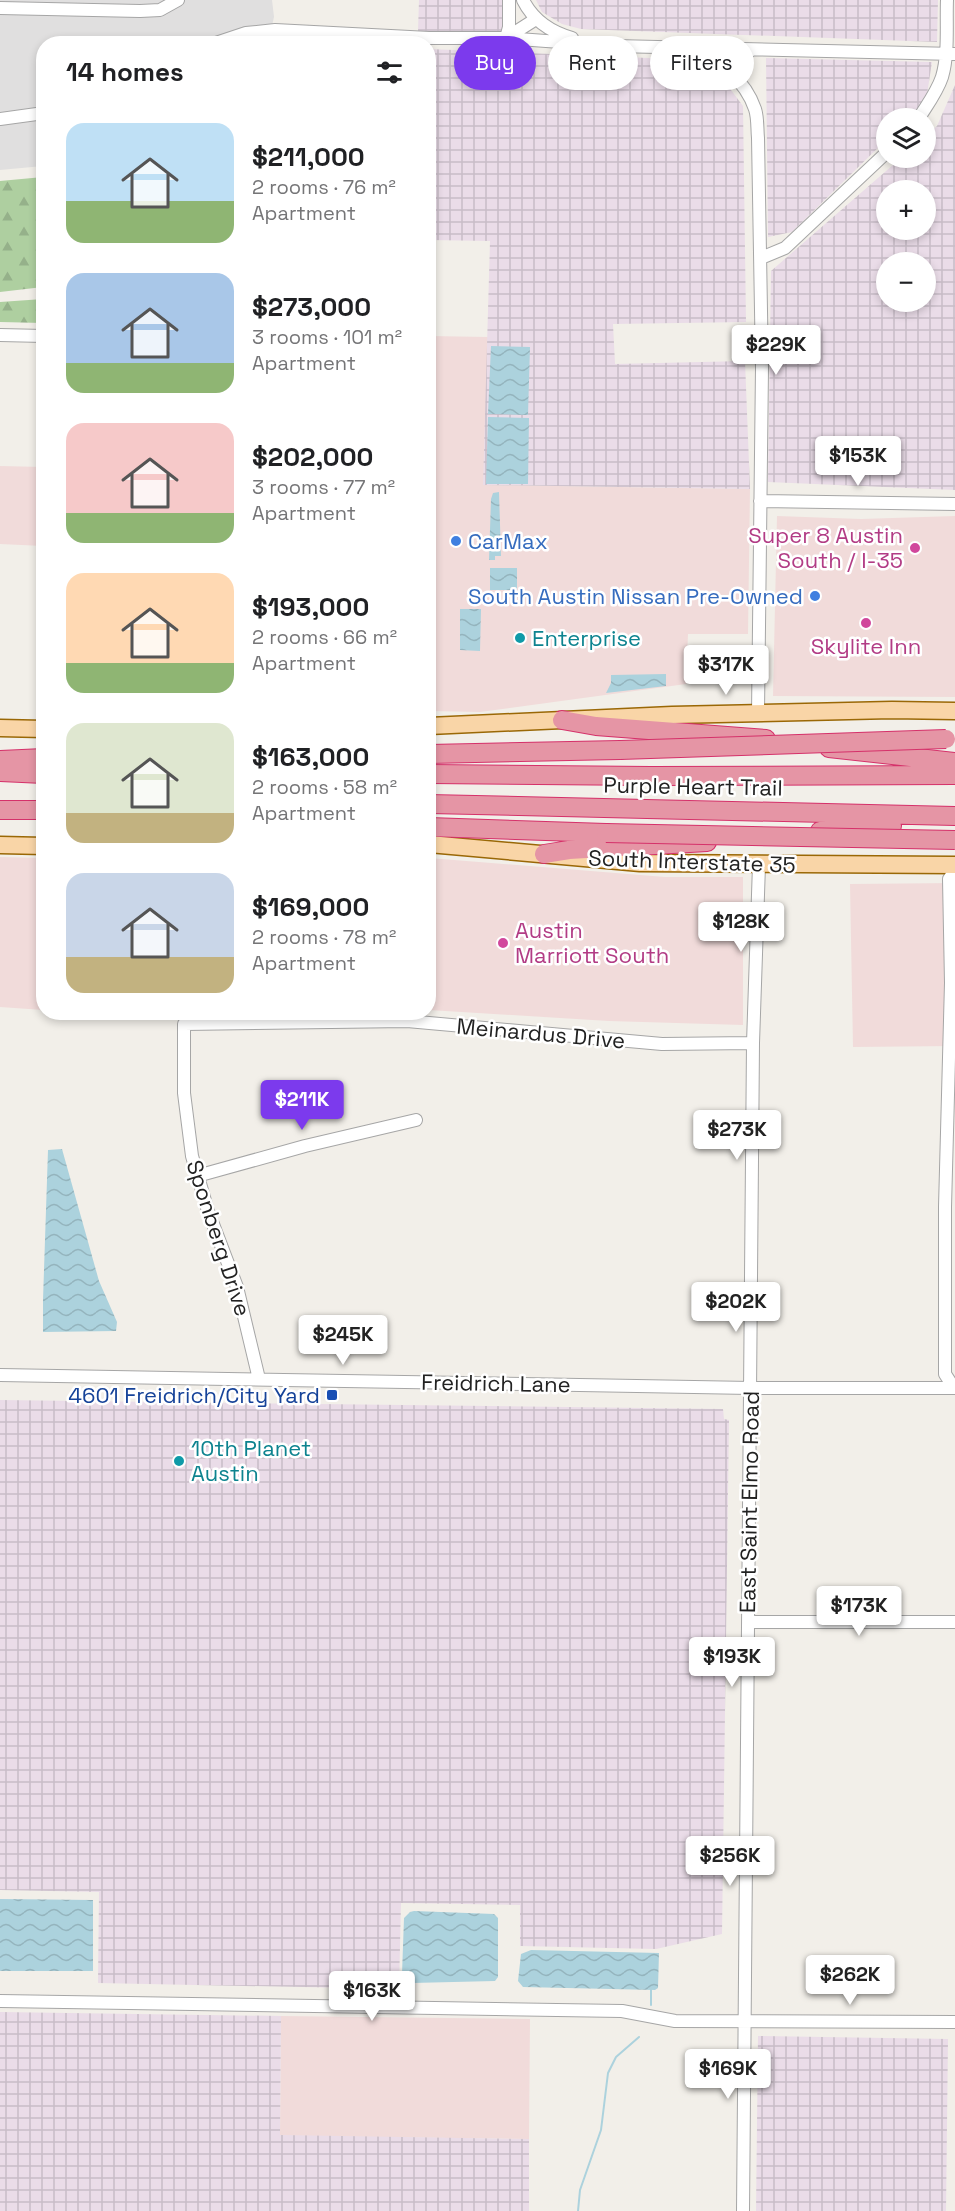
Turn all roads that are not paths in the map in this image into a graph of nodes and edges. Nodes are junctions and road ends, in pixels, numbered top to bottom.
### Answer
1 (178, 0) edge
2 (509, 0) edge
3 (523, 0) edge
4 (947, 0) edge
5 (0, 8) edge
6 (536, 20) junction
7 (275, 30) junction
8 (237, 36) edge
9 (275, 36) edge
10 (390, 36) edge
11 (507, 36) edge
12 (509, 36) edge
13 (566, 36) edge
14 (436, 38) edge
15 (454, 38) edge
16 (754, 50) edge
17 (950, 55) edge
18 (745, 90) edge
19 (926, 108) edge
20 (36, 114) edge
21 (0, 119) edge
22 (876, 162) edge
23 (761, 258) junction
24 (0, 335) edge
25 (36, 336) edge
26 (760, 501) junction
27 (955, 504) edge
28 (955, 711) edge
29 (758, 713) junction
30 (562, 720) junction
31 (436, 726) edge
32 (0, 728) edge
33 (36, 729) edge
34 (952, 738) edge
35 (436, 754) edge
36 (36, 758) edge
37 (0, 760) edge
38 (955, 762) edge
39 (0, 772) edge
40 (36, 774) edge
41 (436, 774) edge
42 (955, 775) edge
43 (436, 804) edge
44 (0, 810) edge
45 (36, 810) edge
46 (952, 816) edge
47 (436, 827) edge
48 (955, 840) edge
49 (0, 845) edge
50 (436, 845) edge
51 (36, 846) edge
52 (544, 854) junction
53 (759, 865) junction
54 (955, 865) edge
55 (955, 870) edge
56 (953, 983) edge
57 (184, 1024) joint
58 (753, 1043) junction
59 (952, 1094) edge
60 (951, 1111) edge
61 (416, 1120) dead end
62 (197, 1176) junction
63 (0, 1375) edge
64 (259, 1379) junction
65 (955, 1387) edge
66 (751, 1388) junction
67 (748, 1622) junction
68 (955, 1622) edge
69 (0, 2001) edge
70 (744, 2020) junction
71 (955, 2022) edge
72 (743, 2211) edge

1 - 5 street
2 - 11 street
3 - 6 street
4 - 17 street
6 - 12 street
6 - 13 street
7 - 8 street
7 - 9 street
7 - 10 street
14 - 15 street
16 - 17 street
17 - 19 street
18 - 23 street
20 - 21 street
22 - 23 street
23 - 26 street
24 - 25 street
26 - 27 street
26 - 29 street
28 - 29 main road
29 - 30 main road
30 - 31 main road
30 - 38 highway
32 - 33 main road
34 - 35 highway, bridge
36 - 37 highway
39 - 40 highway
41 - 42 highway, Purple Heart Trail
43 - 46 highway, Purple Heart Trail
44 - 45 highway
46 - 52 highway
47 - 48 highway, bridge
49 - 51 main road
50 - 52 main road, South Interstate 35
52 - 53 main road, South Interstate 35
53 - 54 main road, South Interstate 35
53 - 58 street, East Saint Elmo Road
55 - 56 street
56 - 59 street
57 - 58 street, Meinardus Drive
57 - 62 street, Sponberg Drive
58 - 66 street, East Saint Elmo Road
59 - 60 street
60 - 65 street
61 - 62 street
62 - 64 street, Sponberg Drive
63 - 64 street, Freidrich Lane
64 - 66 street, Freidrich Lane
65 - 66 street, Freidrich Lane
66 - 67 street, East Saint Elmo Road
67 - 68 street
67 - 70 street, East Saint Elmo Road
69 - 70 street
70 - 71 street
70 - 72 street, East Saint Elmo Road

